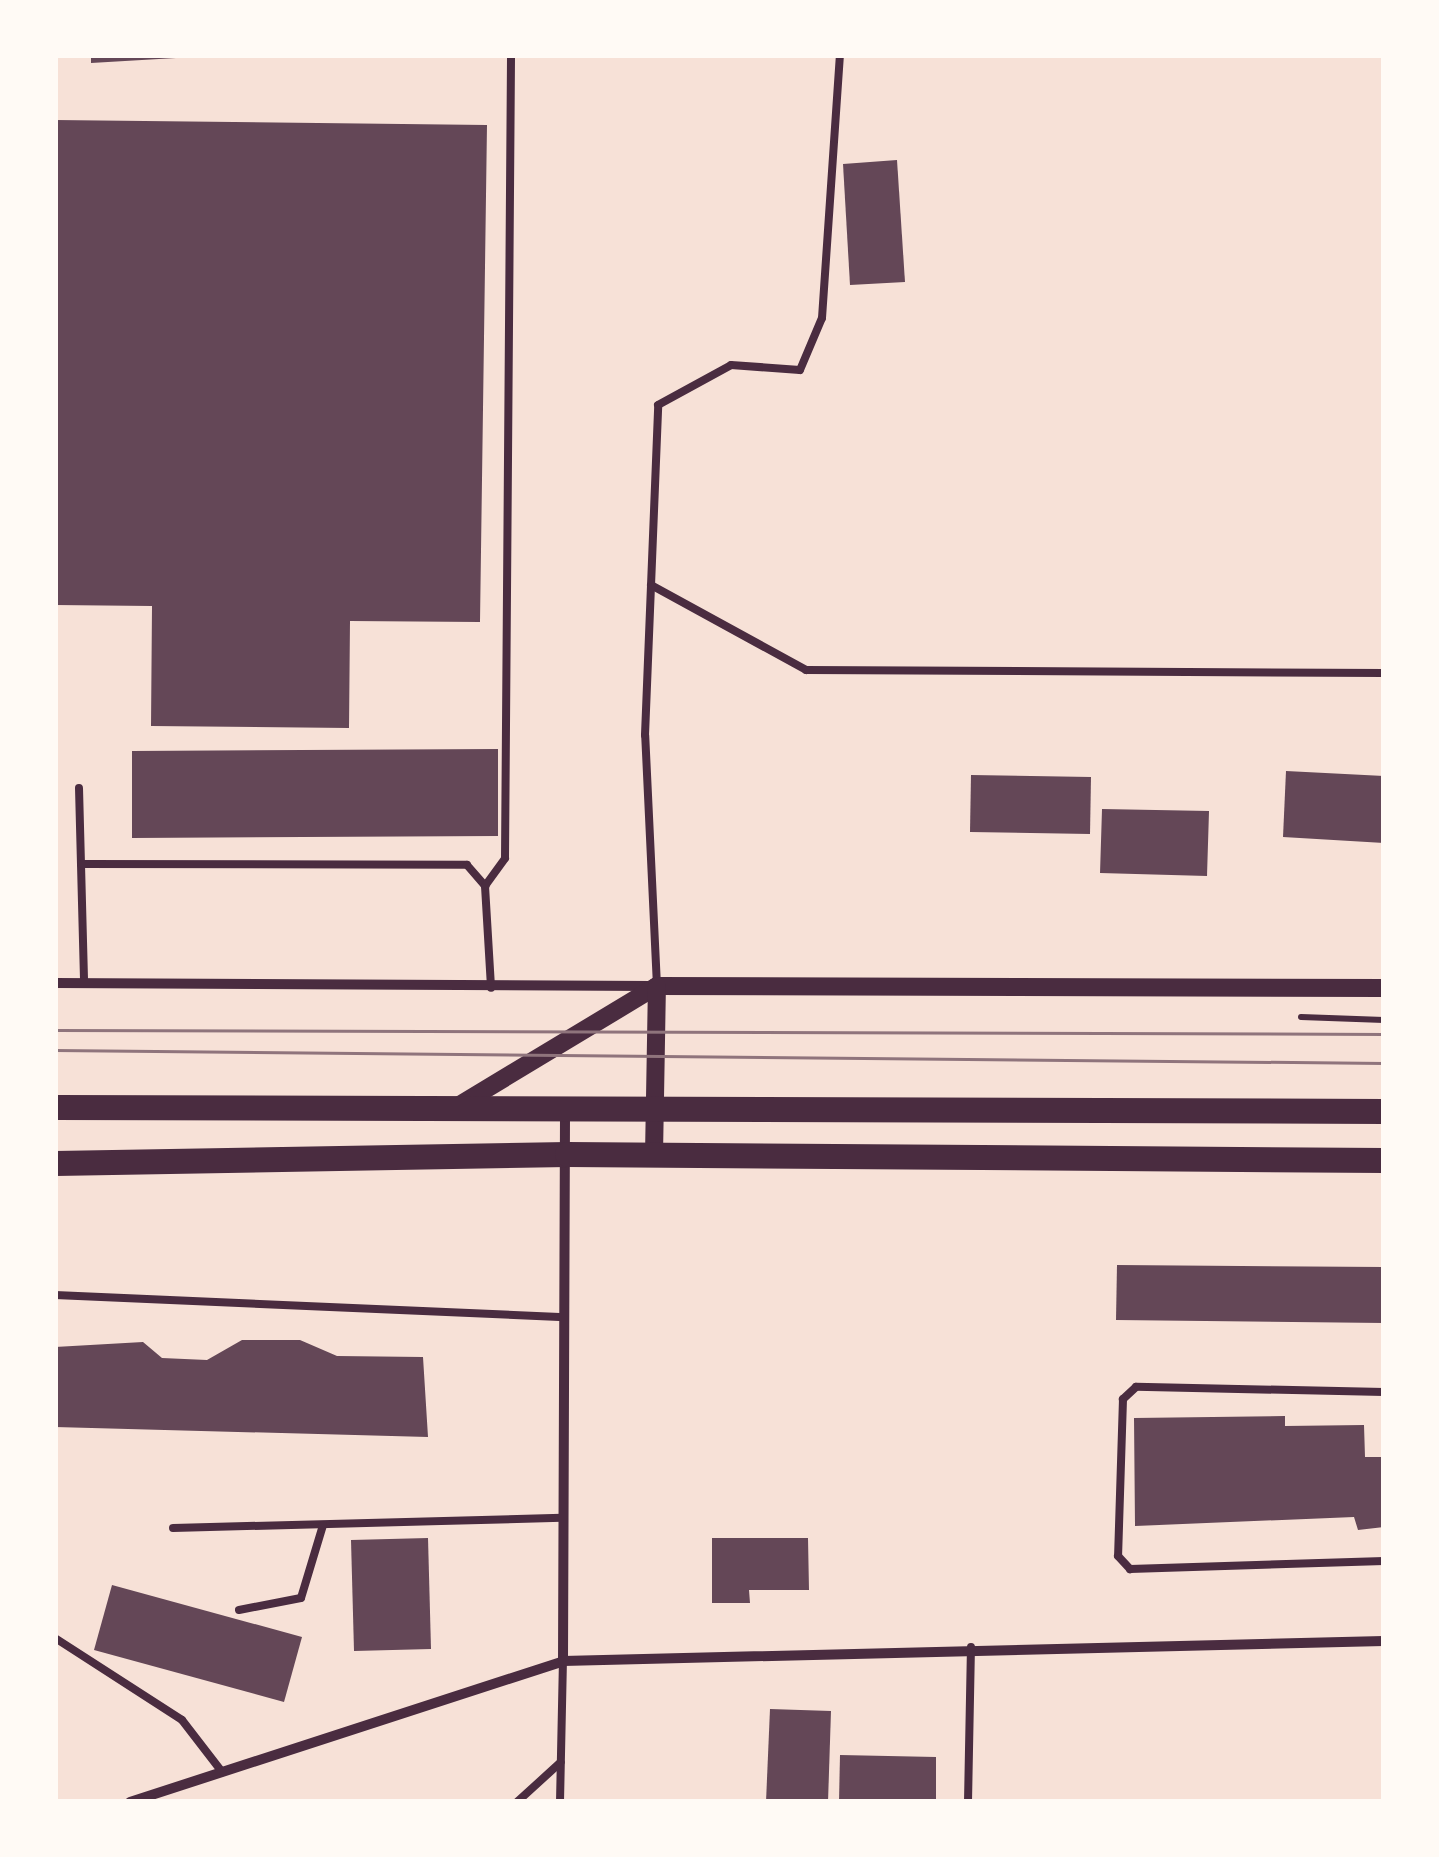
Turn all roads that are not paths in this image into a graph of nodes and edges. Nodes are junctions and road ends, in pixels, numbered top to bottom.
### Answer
1 (510, 55) edge
2 (840, 55) edge
3 (650, 585) junction
4 (1384, 673) edge
5 (79, 788) dead end
6 (81, 864) junction
7 (485, 886) junction
8 (55, 982) edge
9 (84, 983) junction
10 (657, 986) junction
11 (492, 988) junction
12 (1384, 988) edge
13 (55, 1107) edge
14 (454, 1108) junction
15 (565, 1111) junction
16 (1384, 1112) edge
17 (655, 1114) junction
18 (567, 1154) junction
19 (654, 1155) junction
20 (1384, 1160) edge
21 (55, 1163) edge
22 (55, 1295) edge
23 (560, 1317) junction
24 (1384, 1392) edge
25 (562, 1518) junction
26 (323, 1525) junction
27 (174, 1528) dead end
28 (1384, 1561) edge
29 (240, 1610) dead end
30 (55, 1638) edge
31 (1384, 1641) edge
32 (971, 1647) junction
33 (563, 1661) junction
34 (561, 1762) junction
35 (222, 1772) junction
36 (130, 1802) edge
37 (516, 1802) edge
38 (560, 1802) edge
39 (968, 1802) edge

1 - 7 lane
2 - 3 lane
3 - 4 lane
3 - 10 lane
5 - 6 lane
6 - 7 lane
6 - 9 lane
7 - 11 lane
8 - 9 street
9 - 11 street
10 - 11 street
10 - 12 street
10 - 14 street
10 - 17 street
13 - 14 main road
14 - 15 main road
15 - 17 main road
15 - 18 street
16 - 17 main road
17 - 19 street
18 - 19 main road
18 - 21 main road
18 - 23 street
19 - 20 main road
22 - 23 lane
23 - 25 street
24 - 28 lane
25 - 26 lane
25 - 33 street
26 - 27 lane
26 - 29 lane
30 - 35 lane
31 - 32 street
32 - 33 street
32 - 39 lane
33 - 34 lane
33 - 35 street
34 - 37 lane
34 - 38 lane
35 - 36 street

